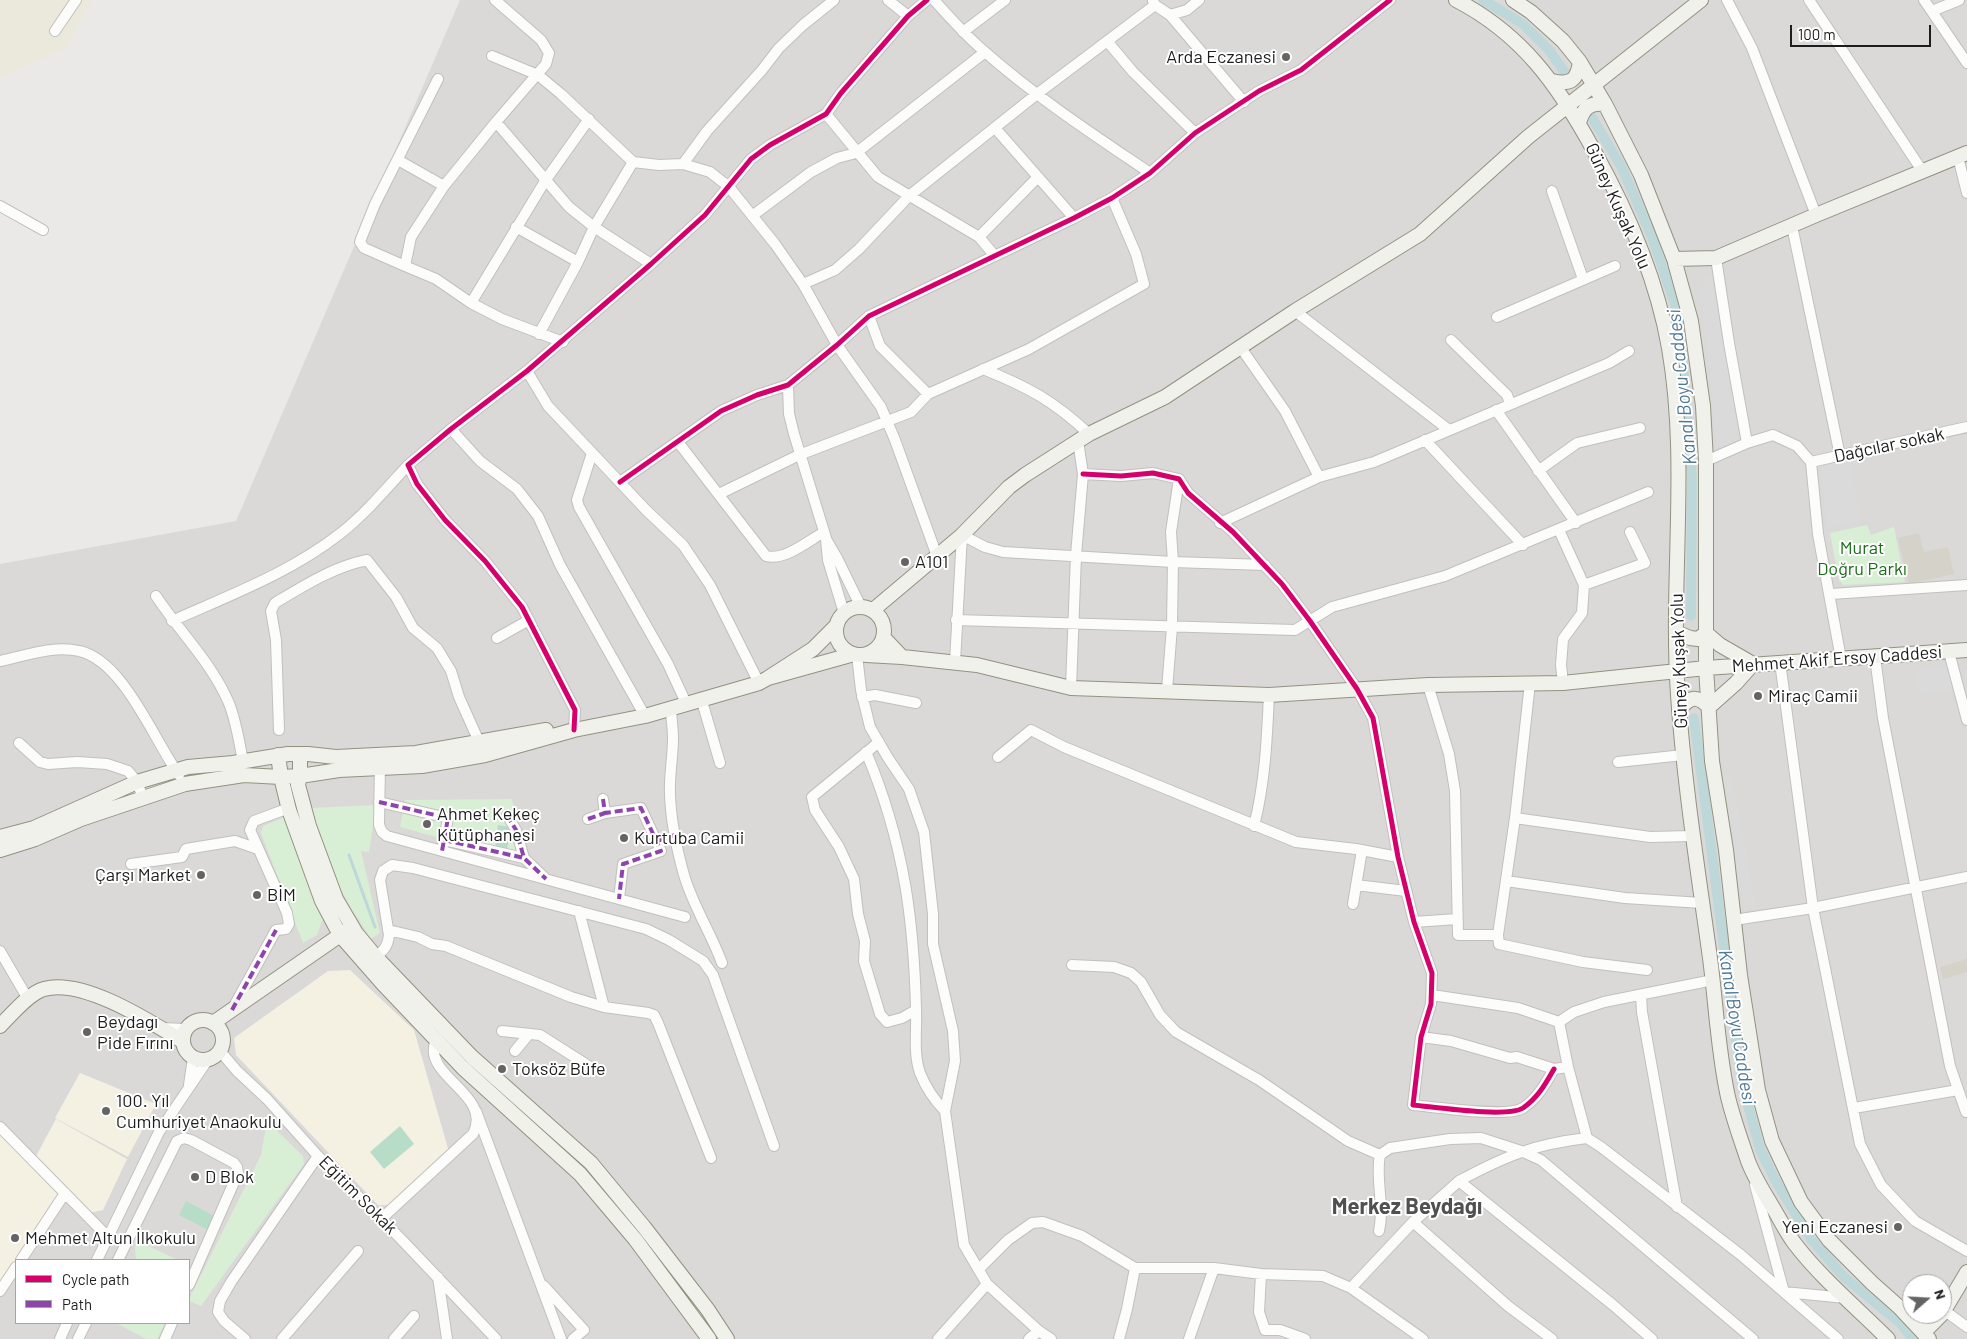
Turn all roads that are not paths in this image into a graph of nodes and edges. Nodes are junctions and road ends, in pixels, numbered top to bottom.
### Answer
1 (76, 0) edge
2 (495, 0) edge
3 (834, 0) edge
4 (888, 0) edge
5 (928, 0) edge
6 (934, 0) edge
7 (1005, 0) edge
8 (1199, 0) edge
9 (1390, 0) edge
10 (1456, 0) edge
11 (1513, 0) edge
12 (1701, 0) edge
13 (1727, 0) edge
14 (1809, 0) edge
15 (1924, 0) edge
16 (1959, 0) edge
17 (1154, 2) edge
18 (1932, 11) junction
19 (1170, 15) junction
20 (908, 16) junction
21 (55, 31) dead end
22 (963, 32) junction
23 (1107, 41) junction
24 (985, 52) junction
25 (492, 56) dead end
26 (1580, 62) junction
27 (1967, 62) edge
28 (538, 75) junction
29 (438, 79) dead end
30 (1552, 82) junction
31 (1594, 86) junction
32 (1037, 94) junction
33 (1244, 102) junction
34 (1605, 104) junction
35 (1568, 105) junction
36 (826, 114) junction
37 (589, 119) junction
38 (496, 122) junction
39 (1579, 123) junction
40 (995, 128) junction
41 (1195, 133) junction
42 (856, 153) junction
43 (1963, 155) edge
44 (398, 160) junction
45 (633, 162) junction
46 (683, 164) junction
47 (1150, 172) junction
48 (1923, 172) junction
49 (1038, 177) junction
50 (545, 181) junction
51 (444, 186) junction
52 (729, 187) junction
53 (1552, 191) dead end
54 (1967, 193) edge
55 (910, 196) junction
56 (1112, 198) junction
57 (0, 206) edge
58 (1816, 215) junction
59 (752, 216) junction
60 (1074, 218) junction
61 (1792, 226) junction
62 (516, 227) junction
63 (594, 227) junction
64 (42, 230) dead end
65 (979, 237) junction
66 (995, 256) junction
67 (1716, 258) junction
68 (1674, 259) junction
69 (578, 262) junction
70 (651, 264) junction
71 (405, 266) junction
72 (1615, 266) dead end
73 (1583, 279) junction
74 (803, 284) junction
75 (471, 303) junction
76 (1295, 311) junction
77 (869, 316) junction
78 (1497, 317) dead end
79 (539, 334) junction
80 (1451, 340) dead end
81 (563, 342) junction
82 (837, 346) junction
83 (1240, 348) junction
84 (1629, 352) dead end
85 (983, 370) junction
86 (528, 371) junction
87 (788, 385) junction
88 (928, 394) junction
89 (1510, 403) junction
90 (1496, 410) junction
91 (887, 421) junction
92 (1967, 427) edge
93 (451, 428) junction
94 (1640, 428) dead end
95 (1449, 430) junction
96 (1084, 438) junction
97 (1425, 440) junction
98 (678, 442) junction
99 (1747, 443) junction
100 (592, 453) junction
101 (799, 455) junction
102 (1840, 456) junction
103 (1706, 461) junction
104 (1811, 462) junction
105 (408, 465) junction
106 (1538, 471) junction
107 (1082, 474) junction
108 (1320, 477) junction
109 (1179, 479) junction
110 (620, 482) junction
111 (1648, 492) dead end
112 (719, 494) junction
113 (1576, 522) junction
114 (1220, 523) junction
115 (1559, 530) junction
116 (1630, 532) dead end
117 (962, 535) junction
118 (825, 536) junction
119 (1523, 545) junction
120 (937, 556) junction
121 (1076, 556) junction
122 (1173, 562) junction
123 (1265, 565) junction
124 (1584, 585) junction
125 (1967, 585) edge
126 (1830, 594) junction
127 (156, 596) dead end
128 (867, 608) junction
129 (844, 613) junction
130 (529, 620) junction
131 (956, 620) junction
132 (172, 621) junction
133 (1310, 621) junction
134 (1074, 622) junction
135 (836, 626) junction
136 (1172, 626) junction
137 (1676, 632) junction
138 (1706, 633) junction
139 (497, 638) dead end
140 (884, 638) junction
141 (1967, 650) edge
142 (1949, 652) junction
143 (859, 655) junction
144 (902, 657) junction
145 (1875, 657) junction
146 (1841, 659) junction
147 (0, 661) edge
148 (955, 662) junction
149 (1780, 662) junction
150 (1753, 664) junction
151 (1706, 668) junction
152 (1677, 671) junction
153 (764, 680) junction
154 (1563, 683) junction
155 (1530, 684) junction
156 (1428, 685) junction
157 (1071, 688) junction
158 (1166, 690) junction
159 (1357, 690) junction
160 (1269, 695) junction
161 (862, 696) junction
162 (701, 698) junction
163 (686, 703) junction
164 (916, 703) dead end
165 (671, 707) junction
166 (1709, 707) junction
167 (1679, 710) junction
168 (645, 716) junction
169 (1967, 720) edge
170 (279, 730) dead end
171 (574, 730) junction
172 (479, 742) junction
173 (879, 742) junction
174 (19, 743) dead end
175 (866, 752) junction
176 (381, 754) junction
177 (300, 755) junction
178 (485, 755) junction
179 (1683, 755) junction
180 (278, 756) junction
181 (998, 757) dead end
182 (243, 761) junction
183 (1618, 762) dead end
184 (720, 763) dead end
185 (380, 769) junction
186 (176, 770) junction
187 (300, 776) junction
188 (281, 777) junction
189 (137, 782) junction
190 (185, 784) junction
191 (143, 798) junction
192 (603, 799) dead end
193 (378, 802) junction
194 (289, 808) junction
195 (605, 813) junction
196 (507, 816) dead end
197 (1515, 818) junction
198 (588, 819) dead end
199 (1254, 826) junction
200 (675, 835) junction
201 (1692, 836) junction
202 (0, 837) edge
203 (444, 840) junction
204 (657, 841) junction
205 (258, 849) junction
206 (0, 850) edge
207 (1362, 850) junction
208 (442, 851) junction
209 (1398, 857) junction
210 (524, 858) junction
211 (130, 864) dead end
212 (1967, 876) edge
213 (546, 879) junction
214 (1506, 881) junction
215 (1356, 886) junction
216 (1915, 887) junction
217 (1406, 891) junction
218 (619, 899) junction
219 (1352, 904) dead end
220 (1702, 904) junction
221 (1813, 908) junction
222 (579, 911) junction
223 (686, 917) dead end
224 (1457, 919) junction
225 (1734, 920) junction
226 (1414, 922) junction
227 (352, 926) junction
228 (388, 930) junction
229 (340, 935) junction
230 (1498, 935) junction
231 (0, 951) edge
232 (376, 958) junction
233 (722, 963) dead end
234 (1072, 965) dead end
235 (1647, 970) dead end
236 (1713, 980) junction
237 (1432, 995) junction
238 (1641, 995) junction
239 (28, 999) junction
240 (604, 1007) junction
241 (235, 1008) junction
242 (916, 1010) junction
243 (1559, 1022) junction
244 (0, 1026) edge
245 (218, 1028) junction
246 (502, 1031) dead end
247 (529, 1034) junction
248 (184, 1035) junction
249 (1421, 1037) junction
250 (436, 1040) junction
251 (515, 1052) dead end
252 (209, 1056) junction
253 (1568, 1068) junction
254 (1554, 1069) junction
255 (595, 1070) dead end
256 (1958, 1090) junction
257 (1854, 1108) junction
258 (476, 1111) junction
259 (945, 1112) junction
260 (1967, 1113) edge
261 (0, 1127) edge
262 (1587, 1138) junction
263 (774, 1146) dead end
264 (1521, 1151) junction
265 (1380, 1155) junction
266 (318, 1156) junction
267 (711, 1158) dead end
268 (1749, 1162) junction
269 (1459, 1181) junction
270 (65, 1193) junction
271 (1678, 1206) junction
272 (381, 1219) junction
273 (1413, 1222) junction
274 (1379, 1230) dead end
275 (108, 1237) junction
276 (358, 1251) dead end
277 (1967, 1251) edge
278 (22, 1259) edge
279 (98, 1259) edge
280 (118, 1259) edge
281 (15, 1268) edge
282 (1135, 1268) junction
283 (1214, 1268) junction
284 (979, 1269) junction
285 (1967, 1272) edge
286 (1261, 1274) junction
287 (438, 1278) junction
288 (540, 1281) junction
289 (190, 1283) edge
290 (987, 1284) junction
291 (1351, 1288) junction
292 (0, 1291) edge
293 (1784, 1292) junction
294 (1846, 1298) junction
295 (1952, 1298) edge
296 (414, 1316) dead end
297 (1952, 1318) edge
298 (67, 1324) edge
299 (86, 1324) edge
300 (172, 1324) edge
301 (1934, 1324) edge
302 (1967, 1327) edge
303 (1039, 1331) junction
304 (1926, 1335) edge
305 (60, 1339) edge
306 (78, 1339) edge
307 (165, 1339) edge
308 (245, 1339) edge
309 (282, 1339) edge
310 (394, 1339) edge
311 (447, 1339) edge
312 (496, 1339) edge
313 (561, 1339) edge
314 (573, 1339) edge
315 (709, 1339) edge
316 (726, 1339) edge
317 (938, 1339) edge
318 (1029, 1339) edge
319 (1051, 1339) edge
320 (1119, 1339) edge
321 (1189, 1339) edge
322 (1305, 1339) edge
323 (1423, 1339) edge
324 (1552, 1339) edge
325 (1652, 1339) edge
326 (1754, 1339) edge
327 (1838, 1339) edge
328 (1888, 1339) edge

1 - 21 street
2 - 28 street
3 - 46 street
4 - 20 street
5 - 20 street
6 - 22 street
7 - 22 street
8 - 19 street
9 - 33 street
10 - 30 main road, Güney Kuşak Yolu
11 - 26 main road, Güney Kuşak Yolu
12 - 31 main road
13 - 58 street
14 - 48 street
15 - 18 street
16 - 18 street
17 - 19 street
17 - 23 street
18 - 27 street
19 - 33 street
20 - 36 street
22 - 24 street
23 - 32 street
23 - 41 street
24 - 32 street
24 - 42 street
25 - 28 street
26 - 30 main road
26 - 31 main road, Güney Kuşak Yolu
28 - 37 street
28 - 38 street
29 - 44 street
30 - 35 main road, Güney Kuşak Yolu
31 - 34 main road, Güney Kuşak Yolu
31 - 35 main road
32 - 40 street
32 - 47 street
33 - 41 street
34 - 39 main road
34 - 68 main road, Güney Kuşak Yolu
35 - 39 main road, Güney Kuşak Yolu
35 - 76 main road
36 - 42 street
36 - 52 street
37 - 45 street
37 - 50 street
38 - 50 street
38 - 51 street
39 - 137 main road, Güney Kuşak Yolu
40 - 49 street
40 - 55 street
41 - 47 street
42 - 55 street
42 - 59 street
43 - 48 main road
43 - 54 street
44 - 51 street
44 - 71 street
45 - 46 street
45 - 63 street
46 - 52 street
47 - 56 street
48 - 58 main road
49 - 60 street
49 - 65 street
50 - 62 street
50 - 63 street
51 - 71 street
52 - 59 street
52 - 70 street
53 - 73 street
55 - 65 street
55 - 74 street
56 - 60 street
56 - 85 street
57 - 64 street
58 - 61 main road
59 - 74 street
60 - 66 street
61 - 67 main road
61 - 102 street
62 - 69 street
62 - 75 street
63 - 69 street
63 - 70 street
65 - 66 street
66 - 77 street
67 - 68 main road
67 - 99 street
68 - 103 main road, Güney Kuşak Yolu
69 - 79 street
70 - 81 street
71 - 75 street
72 - 73 street
73 - 78 street
74 - 82 street
75 - 79 street
76 - 83 main road
76 - 95 street
77 - 82 street
77 - 88 street
79 - 81 street
80 - 89 street
81 - 86 street
82 - 87 street
82 - 91 street
83 - 96 main road
83 - 108 street
84 - 89 street
85 - 88 street
85 - 96 street
86 - 93 street
86 - 100 street
87 - 98 street
87 - 101 street
88 - 91 street
89 - 90 street
90 - 95 street
90 - 106 street
91 - 101 street
91 - 120 street
92 - 102 street, Dağcılar sokak
93 - 105 street
93 - 168 street
94 - 106 street
95 - 97 street
96 - 107 street
96 - 117 main road
97 - 108 street
97 - 119 street
98 - 110 street
98 - 112 street
99 - 103 street
99 - 104 street
100 - 110 street
100 - 163 street
101 - 112 street
101 - 118 street
102 - 104 street, Dağcılar sokak
103 - 138 main road, Güney Kuşak Yolu
104 - 126 street
105 - 130 street
105 - 132 street
106 - 113 street
107 - 109 street
107 - 121 street
108 - 114 street
109 - 114 street
109 - 122 street
110 - 153 street
111 - 113 street
112 - 118 street
113 - 115 street
114 - 123 street
115 - 119 street
115 - 124 street
116 - 124 street
117 - 120 main road
117 - 121 street
117 - 131 street
118 - 128 street
118 - 129 street
119 - 133 street
120 - 128 main road
121 - 122 street
121 - 134 street
122 - 123 street
122 - 136 street
123 - 133 street
124 - 154 street
125 - 126 street
126 - 146 street
127 - 132 street
128 - 129 main road
128 - 140 main road
129 - 135 main road
130 - 139 street
130 - 171 street
131 - 134 street
131 - 148 street
132 - 182 street
133 - 136 street
133 - 159 street
134 - 136 street
134 - 157 street
135 - 143 main road
135 - 153 main road
136 - 158 street
137 - 138 main road
137 - 152 main road, Güney Kuşak Yolu
138 - 150 main road
138 - 151 main road, Güney Kuşak Yolu
140 - 143 main road
140 - 144 main road
141 - 142 main road, Mehmet Akif Ersoy Caddesi
142 - 145 main road, Mehmet Akif Ersoy Caddesi
142 - 169 street
143 - 144 main road, Mehmet Akif Ersoy Caddesi
143 - 153 main road, Mehmet Akif Ersoy Caddesi
143 - 161 street
144 - 148 main road, Mehmet Akif Ersoy Caddesi
145 - 146 main road, Mehmet Akif Ersoy Caddesi
145 - 216 street
146 - 149 main road, Mehmet Akif Ersoy Caddesi
147 - 186 street
148 - 157 main road, Mehmet Akif Ersoy Caddesi
149 - 150 main road, Mehmet Akif Ersoy Caddesi
149 - 221 street
150 - 151 main road, Mehmet Akif Ersoy Caddesi
150 - 166 main road
151 - 152 main road, Mehmet Akif Ersoy Caddesi
151 - 166 main road, Güney Kuşak Yolu
152 - 154 main road, Mehmet Akif Ersoy Caddesi
152 - 167 main road, Güney Kuşak Yolu
153 - 162 main road, Mehmet Akif Ersoy Caddesi
154 - 155 main road, Mehmet Akif Ersoy Caddesi
155 - 156 main road, Mehmet Akif Ersoy Caddesi
155 - 197 street
156 - 159 main road, Mehmet Akif Ersoy Caddesi
156 - 224 street
157 - 158 main road, Mehmet Akif Ersoy Caddesi
158 - 160 main road, Mehmet Akif Ersoy Caddesi
159 - 160 main road, Mehmet Akif Ersoy Caddesi
159 - 209 street
160 - 199 street
161 - 164 street
161 - 173 street
162 - 163 main road, Mehmet Akif Ersoy Caddesi
162 - 184 street
163 - 165 main road, Mehmet Akif Ersoy Caddesi
165 - 168 main road, Mehmet Akif Ersoy Caddesi
165 - 200 street
166 - 167 main road
166 - 225 main road, Güney Kuşak Yolu
167 - 179 main road, Güney Kuşak Yolu
168 - 171 main road, Mehmet Akif Ersoy Caddesi
170 - 172 street
171 - 172 main road
171 - 178 main road
172 - 176 main road
172 - 178 street
173 - 175 street
173 - 259 street
174 - 189 street
175 - 242 street
175 - 242 street
176 - 177 main road
176 - 185 street
177 - 180 main road
177 - 187 main road
178 - 185 main road
179 - 183 street
179 - 201 main road, Güney Kuşak Yolu
180 - 182 main road
180 - 188 main road
181 - 199 street
182 - 186 main road
185 - 187 main road
185 - 193 street
186 - 189 main road
186 - 190 street
187 - 188 main road
187 - 227 main road
188 - 190 main road
188 - 194 main road
189 - 191 street
189 - 202 main road
190 - 191 main road
191 - 206 main road
192 - 195 street
193 - 203 street
193 - 208 street
194 - 205 street
194 - 229 main road
195 - 198 street
195 - 204 street
196 - 210 street
197 - 201 street
197 - 214 street
199 - 207 street
200 - 204 street
200 - 233 street
201 - 220 main road, Güney Kuşak Yolu
203 - 208 street
203 - 210 street
204 - 218 street
205 - 211 street
205 - 241 street
207 - 209 street
207 - 215 street
208 - 213 street
209 - 217 street
210 - 213 street
212 - 216 street
213 - 218 street
214 - 220 street
214 - 230 street
215 - 217 street
215 - 219 street
216 - 221 street
216 - 256 street
217 - 226 street
218 - 223 street
220 - 236 main road, Güney Kuşak Yolu
221 - 225 street
221 - 257 street
222 - 228 street
222 - 240 street
222 - 263 street
224 - 226 street
224 - 230 street
225 - 304 main road, Güney Kuşak Yolu
226 - 237 street
227 - 229 main road
227 - 232 main road
228 - 232 street
228 - 240 street
229 - 241 main road
229 - 250 main road
230 - 235 street
231 - 239 street
232 - 316 main road
234 - 265 street
236 - 238 street
236 - 268 main road, Güney Kuşak Yolu
237 - 243 street
237 - 249 street
238 - 243 street
238 - 271 street
239 - 244 main road
239 - 248 main road
240 - 267 street
241 - 245 main road
242 - 259 street
243 - 253 street
245 - 248 main road
245 - 252 main road
246 - 247 street
247 - 251 street
247 - 255 street
248 - 252 main road
249 - 254 street
249 - 254 street
250 - 258 street
250 - 315 main road
252 - 266 street, Eğitim Sokak
252 - 275 street
253 - 254 street
253 - 262 street
256 - 257 street
256 - 260 street
257 - 277 street
258 - 272 street
258 - 288 street
259 - 284 street
261 - 270 street
262 - 264 street
262 - 271 street
264 - 265 street
264 - 269 street
264 - 326 street
265 - 274 street
266 - 272 street, Eğitim Sokak
266 - 308 street
268 - 293 street
268 - 294 main road, Güney Kuşak Yolu
269 - 273 street
269 - 325 street
270 - 275 street
270 - 278 street
271 - 293 street
272 - 287 street, Eğitim Sokak
273 - 291 street
273 - 324 street
275 - 279 street
276 - 309 street
280 - 289 street
281 - 292 street
282 - 283 street
282 - 284 street
282 - 320 street
283 - 286 street
283 - 321 street
284 - 290 street
285 - 295 main road
286 - 291 street
286 - 322 street
287 - 311 street
287 - 312 street, Eğitim Sokak
288 - 313 street
288 - 314 street
290 - 303 street
290 - 317 street
291 - 323 street
293 - 294 street
293 - 327 street
294 - 328 main road, Güney Kuşak Yolu
296 - 310 street
297 - 302 street
298 - 305 street
299 - 306 street
300 - 307 street
301 - 304 main road
303 - 318 street
303 - 319 street

